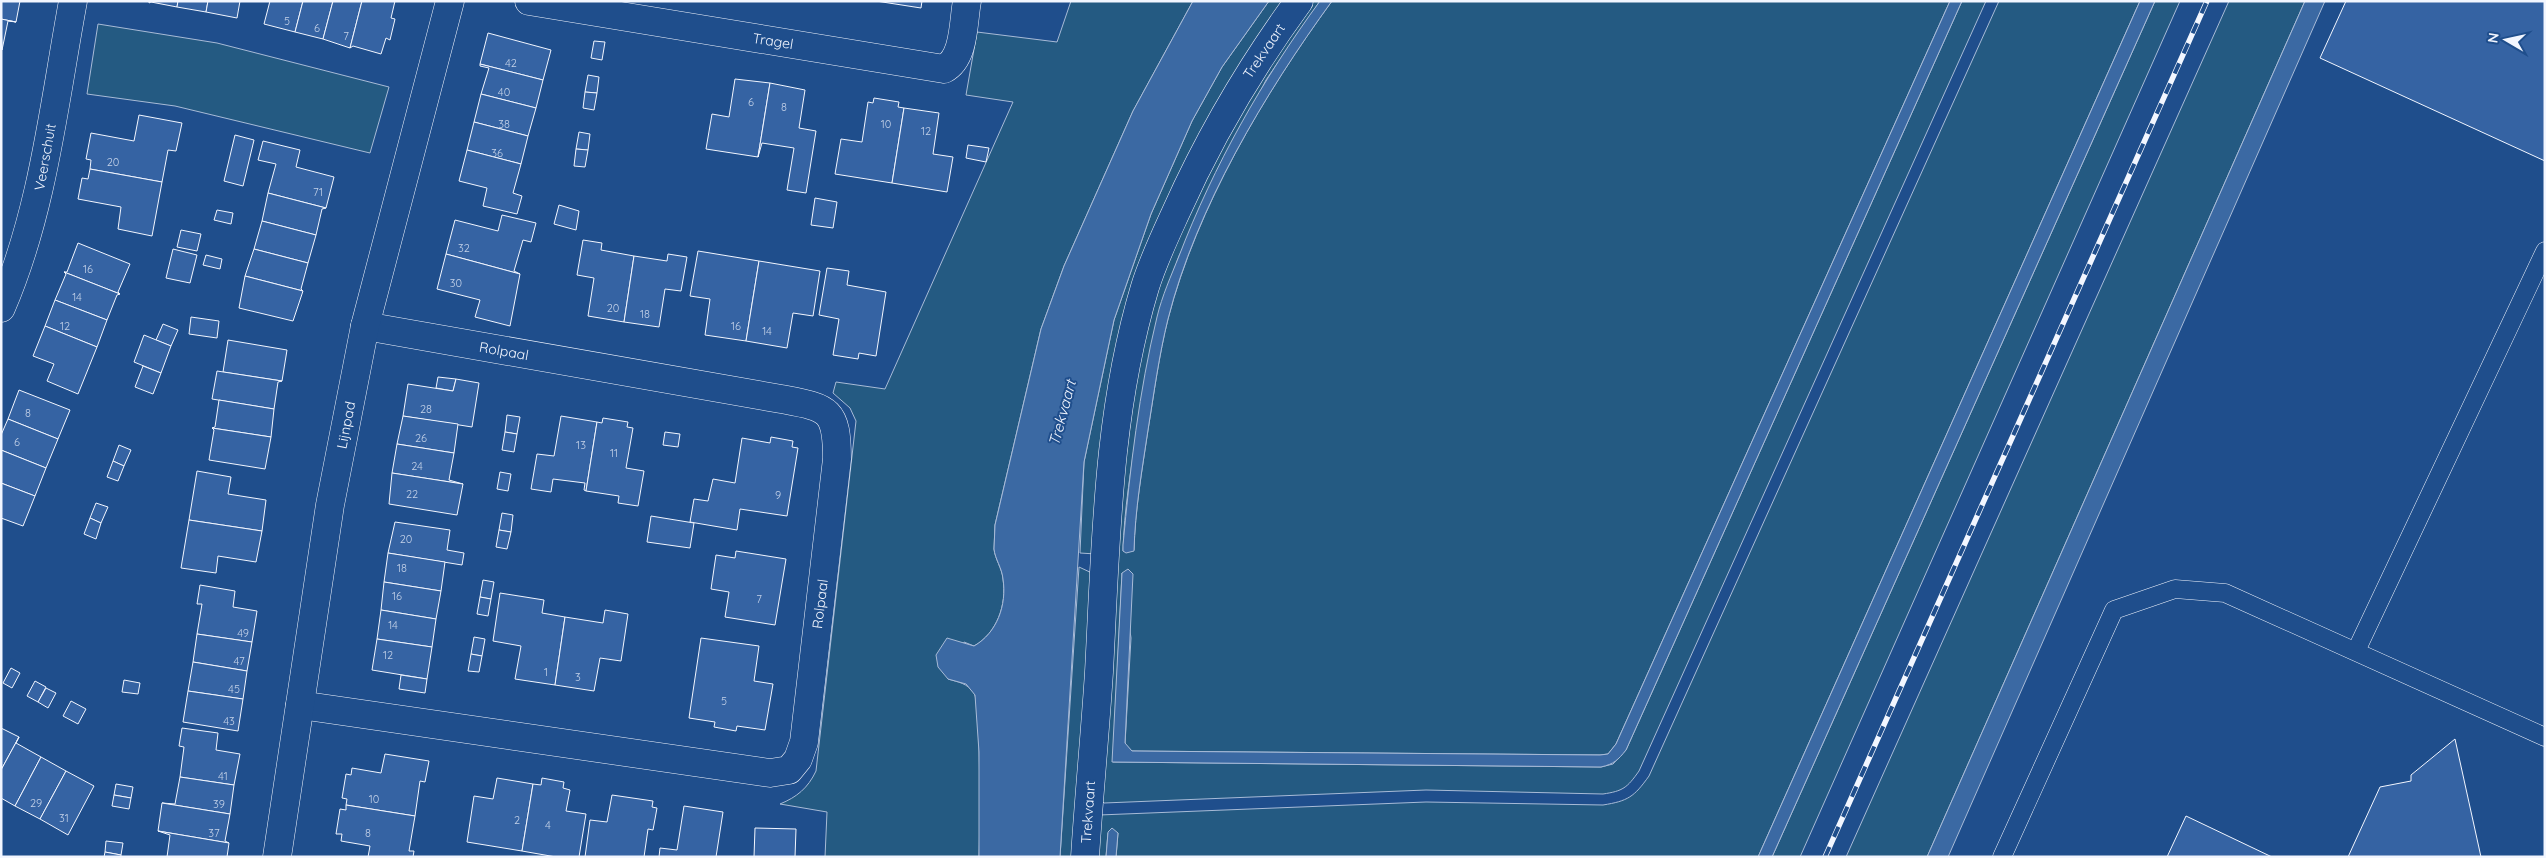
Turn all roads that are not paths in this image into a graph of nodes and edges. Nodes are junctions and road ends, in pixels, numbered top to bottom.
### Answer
1 (73, 1) edge
2 (450, 1) edge
3 (529, 1) edge
4 (967, 1) edge
5 (1298, 1) edge
6 (2545, 251) edge
7 (1, 308) edge
8 (365, 326) junction
9 (2356, 651) junction
10 (300, 705) junction
11 (2545, 736) edge
12 (277, 857) edge
13 (1085, 857) edge
14 (2002, 857) edge

1 - 7 street, Veerschuit
2 - 8 street, Lijnpad
3 - 4 street, Tragel
5 - 13 street, Trekvaart
6 - 9 lane
8 - 10 street, Lijnpad
8 - 10 street, Rolpaal
9 - 11 lane
9 - 14 lane
10 - 12 street, Lijnpad

